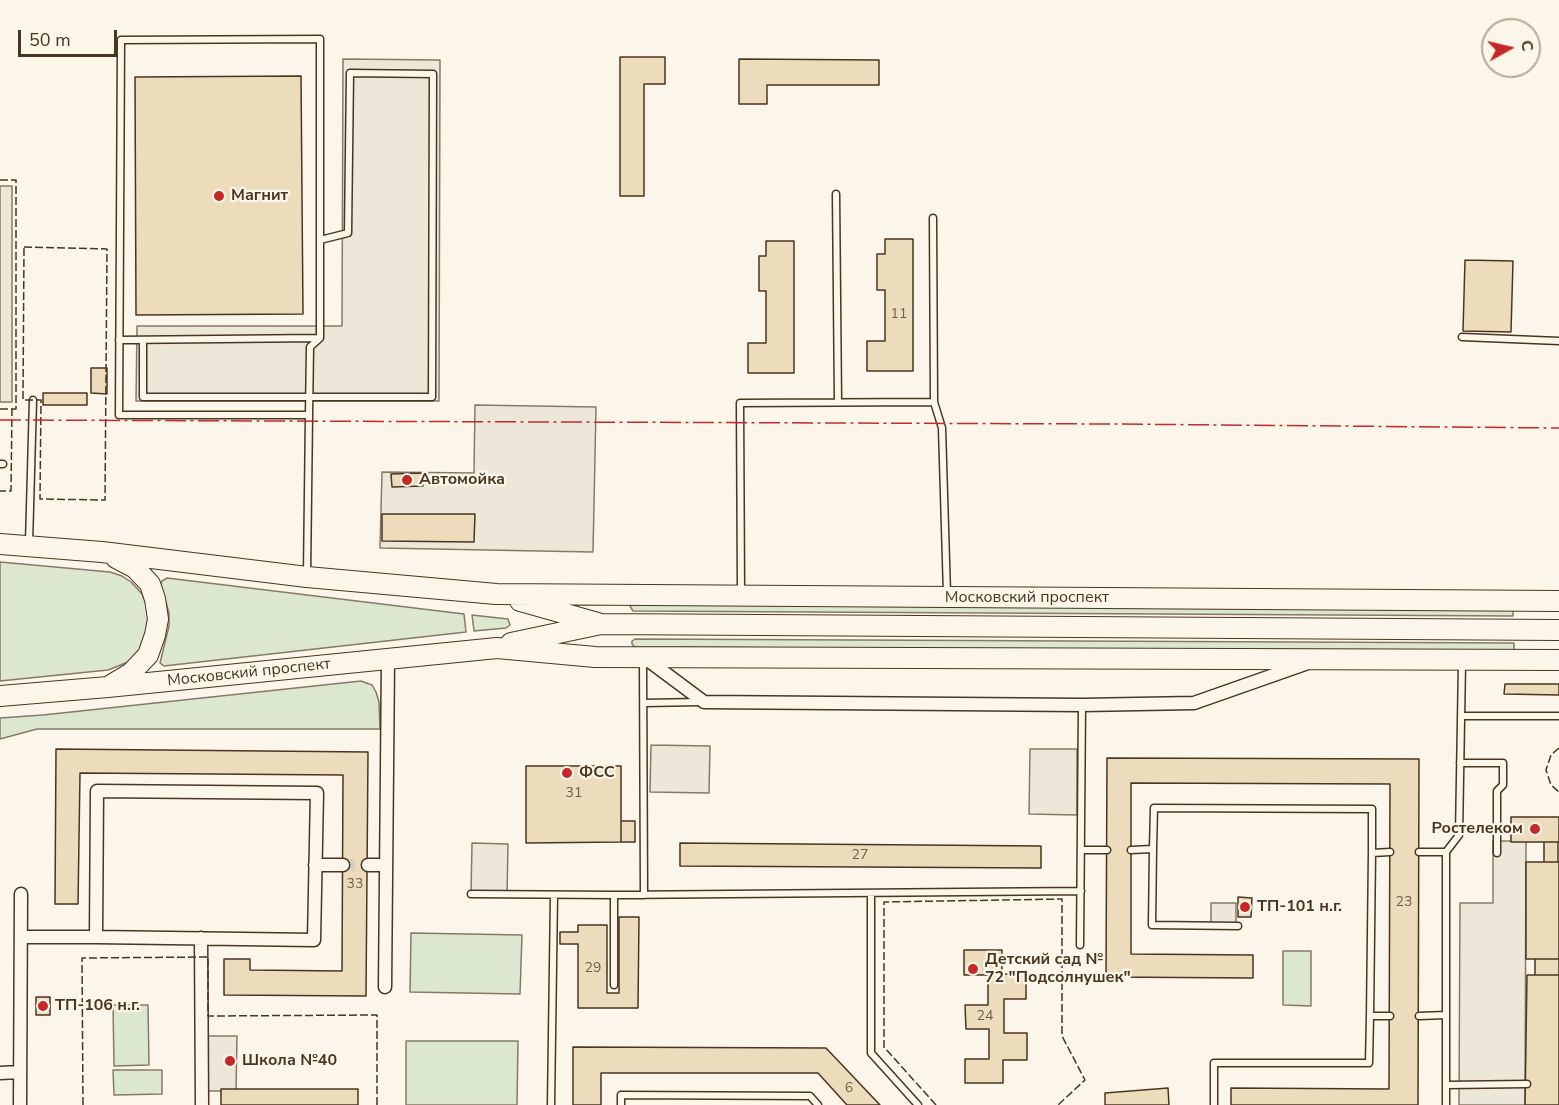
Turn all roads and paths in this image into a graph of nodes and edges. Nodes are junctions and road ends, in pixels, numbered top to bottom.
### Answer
1 (836, 194) dead end
2 (933, 218) dead end
3 (320, 240) junction
4 (1462, 337) dead end
5 (320, 338) junction
6 (119, 340) junction
7 (144, 340) junction
8 (1559, 341) edge
9 (310, 397) junction
10 (33, 400) dead end
11 (837, 402) junction
12 (934, 402) junction
13 (309, 415) junction
14 (0, 544) edge
15 (29, 546) junction
16 (102, 552) junction
17 (307, 577) junction
18 (502, 596) junction
19 (741, 596) junction
20 (947, 597) junction
21 (1558, 600) edge
22 (601, 624) junction
23 (1559, 630) edge
24 (505, 646) junction
25 (643, 657) junction
26 (388, 659) junction
27 (1318, 660) junction
28 (1462, 660) junction
29 (1559, 660) edge
30 (108, 687) junction
31 (0, 696) edge
32 (704, 702) junction
33 (644, 703) junction
34 (1082, 705) junction
35 (1461, 716) junction
36 (1559, 716) edge
37 (1460, 763) junction
38 (1153, 849) junction
39 (1081, 850) junction
40 (1107, 850) dead end
41 (1131, 850) dead end
42 (1390, 852) dead end
43 (1419, 852) dead end
44 (1446, 852) junction
45 (1372, 853) junction
46 (1497, 853) dead end
47 (315, 865) junction
48 (344, 865) tunnel mouth
49 (368, 865) tunnel mouth
50 (387, 865) junction
51 (1081, 891) junction
52 (21, 894) dead end
53 (471, 894) dead end
54 (871, 894) junction
55 (554, 895) junction
56 (614, 895) junction
57 (644, 895) junction
58 (1238, 926) dead end
59 (21, 937) junction
60 (96, 937) junction
61 (201, 938) junction
62 (1080, 945) dead end
63 (614, 985) dead end
64 (386, 987) dead end
65 (1446, 1015) junction
66 (1370, 1016) junction
67 (1390, 1016) dead end
68 (1419, 1016) dead end
69 (0, 1072) edge
70 (20, 1072) junction
71 (1527, 1084) dead end
72 (1446, 1085) junction
73 (20, 1105) edge
74 (202, 1105) edge
75 (551, 1105) edge
76 (621, 1105) edge
77 (818, 1105) edge
78 (918, 1105) edge
79 (1214, 1105) edge
80 (1446, 1105) edge

1 - 11 lane
2 - 12 lane
3 - 5 lane
3 - 6 lane
3 - 9 lane
4 - 8 lane
5 - 7 lane
5 - 9 lane
6 - 7 lane
6 - 13 lane
7 - 9 lane
9 - 13 lane
10 - 15 lane
11 - 12 lane
11 - 19 lane
12 - 20 lane
13 - 17 lane
14 - 15 main road, Московский проспект
15 - 16 main road, Московский проспект
16 - 17 main road, Московский проспект
16 - 30 main road
17 - 18 main road, Московский проспект
18 - 19 main road, Московский проспект
18 - 22 main road, Московский проспект
18 - 24 main road
19 - 20 main road, Московский проспект
20 - 21 main road, Московский проспект
22 - 23 main road, Московский проспект
22 - 24 main road, Московский проспект
24 - 25 main road, Московский проспект
24 - 26 main road, Московский проспект
25 - 27 main road, Московский проспект
25 - 32 street
25 - 33 lane
26 - 30 main road, Московский проспект
26 - 50 street
27 - 28 main road, Московский проспект
27 - 34 street
28 - 29 main road, Московский проспект
28 - 35 lane
30 - 31 main road, Московский проспект
32 - 33 lane
32 - 34 street
33 - 57 lane
34 - 39 lane
35 - 36 lane
35 - 37 lane
37 - 44 lane
37 - 46 lane
38 - 41 lane
38 - 45 lane
38 - 58 lane
39 - 40 lane
39 - 51 lane
42 - 45 lane
43 - 44 lane
44 - 65 lane
45 - 66 lane
47 - 48 street
47 - 60 street
47 - 61 street
49 - 50 street
50 - 64 street
51 - 54 lane
51 - 62 lane
52 - 59 street
53 - 55 lane
54 - 57 lane
54 - 78 lane
55 - 56 lane
55 - 75 lane
56 - 57 lane
56 - 63 lane
59 - 60 street
59 - 70 street
60 - 61 street
61 - 74 street
65 - 68 lane
65 - 72 lane
66 - 67 lane
66 - 79 lane
69 - 70 street
70 - 73 street
71 - 72 lane
72 - 80 lane
76 - 77 lane

